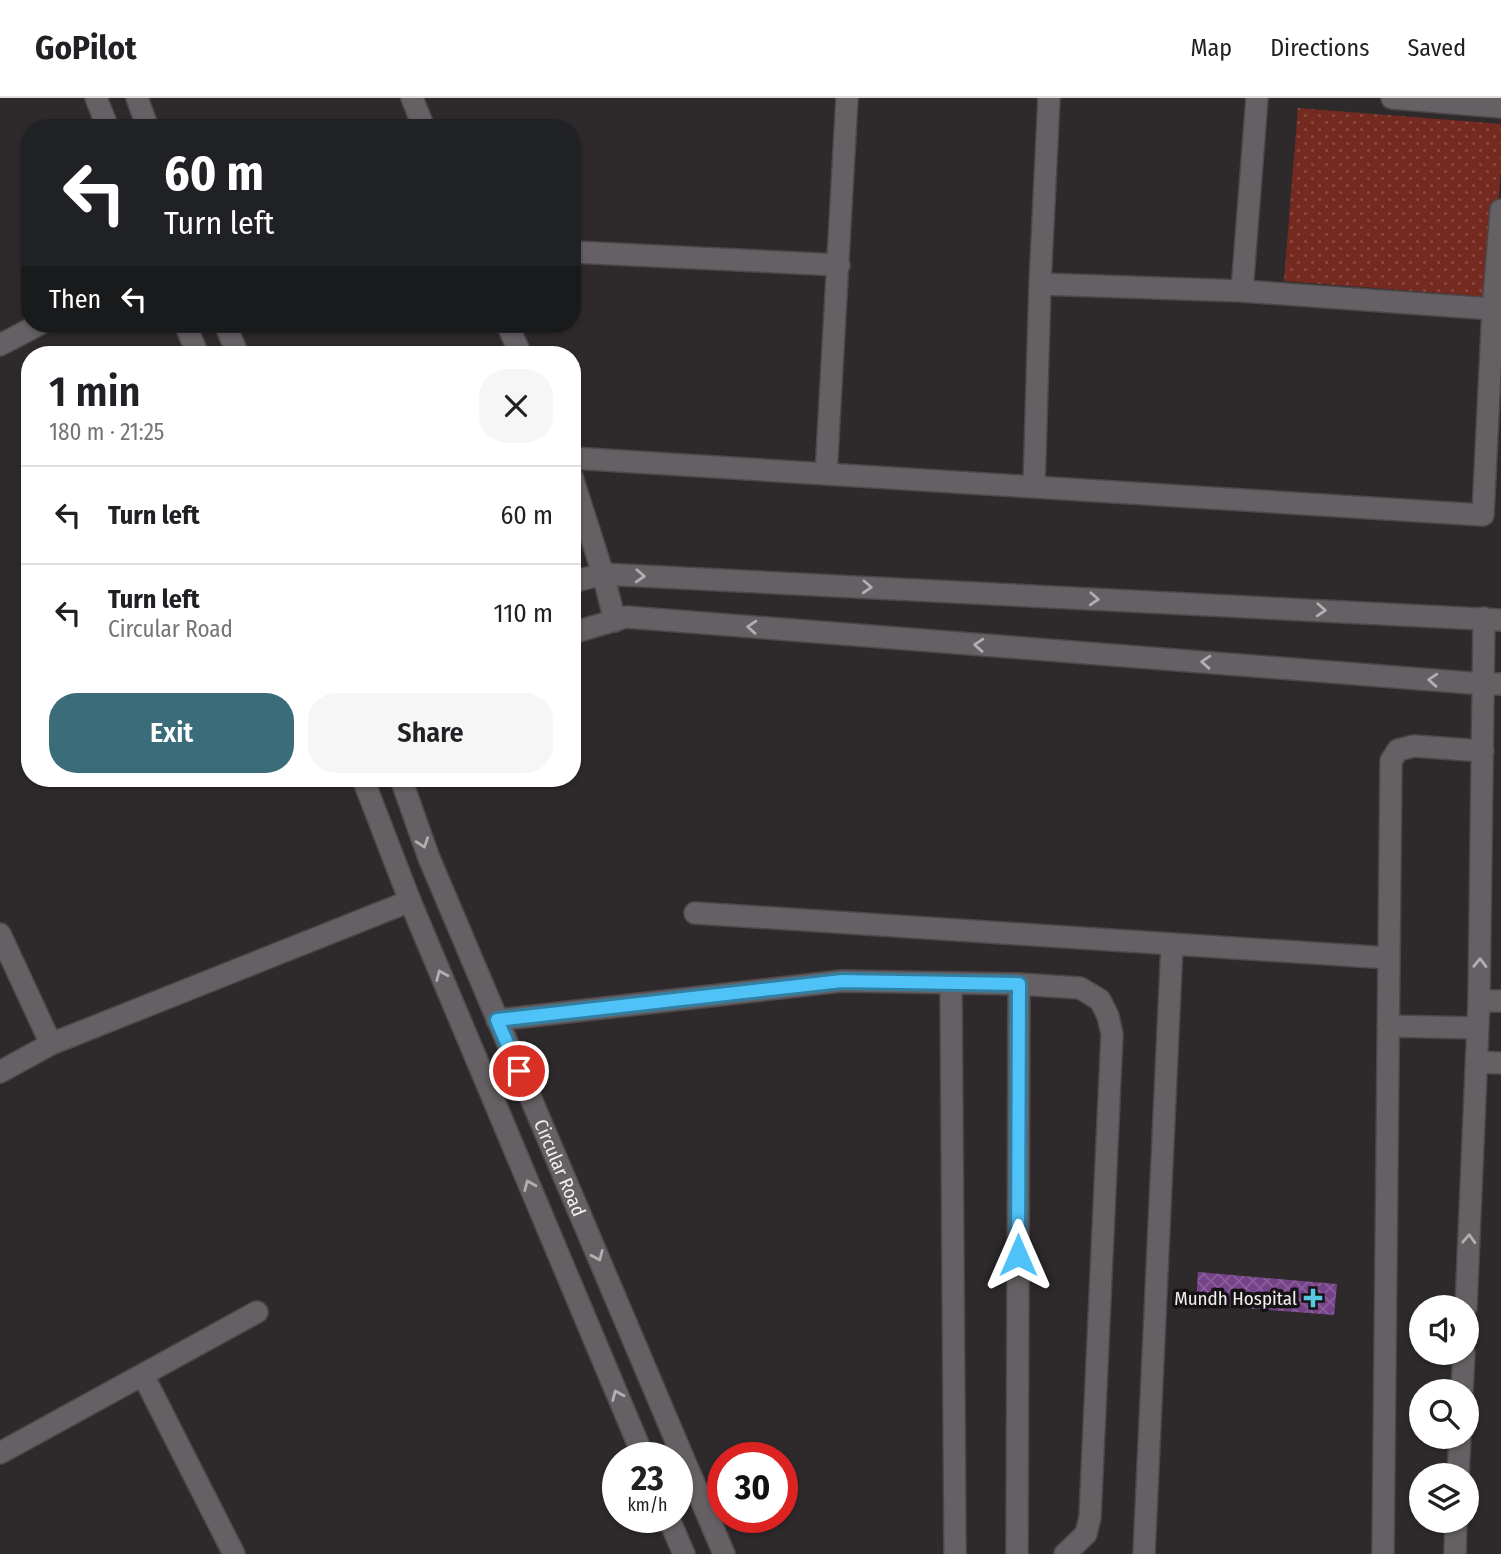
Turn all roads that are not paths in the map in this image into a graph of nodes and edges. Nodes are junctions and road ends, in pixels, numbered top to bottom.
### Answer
1 (96, 98) edge
2 (137, 98) edge
3 (412, 98) edge
4 (847, 98) edge
5 (1049, 98) edge
6 (1256, 98) edge
7 (1392, 98) edge
8 (1501, 107) edge
9 (104, 119) edge
10 (145, 119) edge
11 (420, 119) edge
12 (1501, 210) edge
13 (581, 252) edge
14 (839, 265) junction
15 (1040, 284) junction
16 (1242, 291) junction
17 (1493, 309) junction
18 (23, 333) edge
19 (0, 345) edge
20 (581, 459) edge
21 (826, 474) junction
22 (1034, 487) junction
23 (581, 505) edge
24 (603, 574) junction
25 (581, 580) edge
26 (1493, 619) edge
27 (615, 621) junction
28 (581, 630) edge
29 (1492, 684) edge
30 (1483, 751) junction
31 (366, 787) edge
32 (404, 787) edge
33 (410, 901) junction
34 (695, 913) dead end
35 (0, 934) edge
36 (1172, 944) junction
37 (1389, 958) junction
38 (951, 984) junction
39 (1019, 984) junction
40 (1501, 1001) edge
41 (1479, 1002) junction
42 (497, 1020) junction
43 (1388, 1026) junction
44 (1478, 1028) junction
45 (51, 1044) junction
46 (1477, 1062) junction
47 (1501, 1063) edge
48 (0, 1072) edge
49 (1467, 1295) edge
50 (257, 1312) dead end
51 (142, 1375) junction
52 (636, 1442) edge
53 (0, 1453) edge
54 (675, 1533) edge
55 (1456, 1533) edge
56 (234, 1554) edge
57 (684, 1554) edge
58 (724, 1554) edge
59 (954, 1554) edge
60 (1017, 1554) edge
61 (1065, 1554) edge
62 (1144, 1554) edge
63 (1383, 1554) edge
64 (1455, 1554) edge

1 - 9 street
2 - 10 street
3 - 11 street
4 - 14 street
5 - 15 street
6 - 16 street
7 - 8 street
12 - 17 street
13 - 14 street
14 - 21 street
15 - 16 street
15 - 22 street
16 - 17 street
17 - 22 street
18 - 19 street
20 - 21 street
21 - 22 street
23 - 24 street
24 - 25 street
24 -> 26 street
24 - 27 street
26 - 29 street
27 - 28 street
29 -> 27 street
29 - 30 street
30 - 37 street
41 -> 30 street
31 - 33 street, Circular Road
32 -> 42 street, Circular Road
33 - 45 street
52 -> 33 street, Circular Road
34 - 36 street
35 - 45 street
36 - 37 street
36 - 62 street
37 - 43 street
38 - 39 street
38 - 42 street
38 - 59 street
39 - 60 street
39 - 61 street
40 - 41 street
41 - 44 street
42 -> 58 street, Circular Road
43 - 44 street
43 - 63 street
44 - 46 street
45 - 48 street
46 - 47 street
49 -> 46 street
50 - 51 street
51 - 53 street
51 - 56 street
54 - 57 street
55 - 64 street

